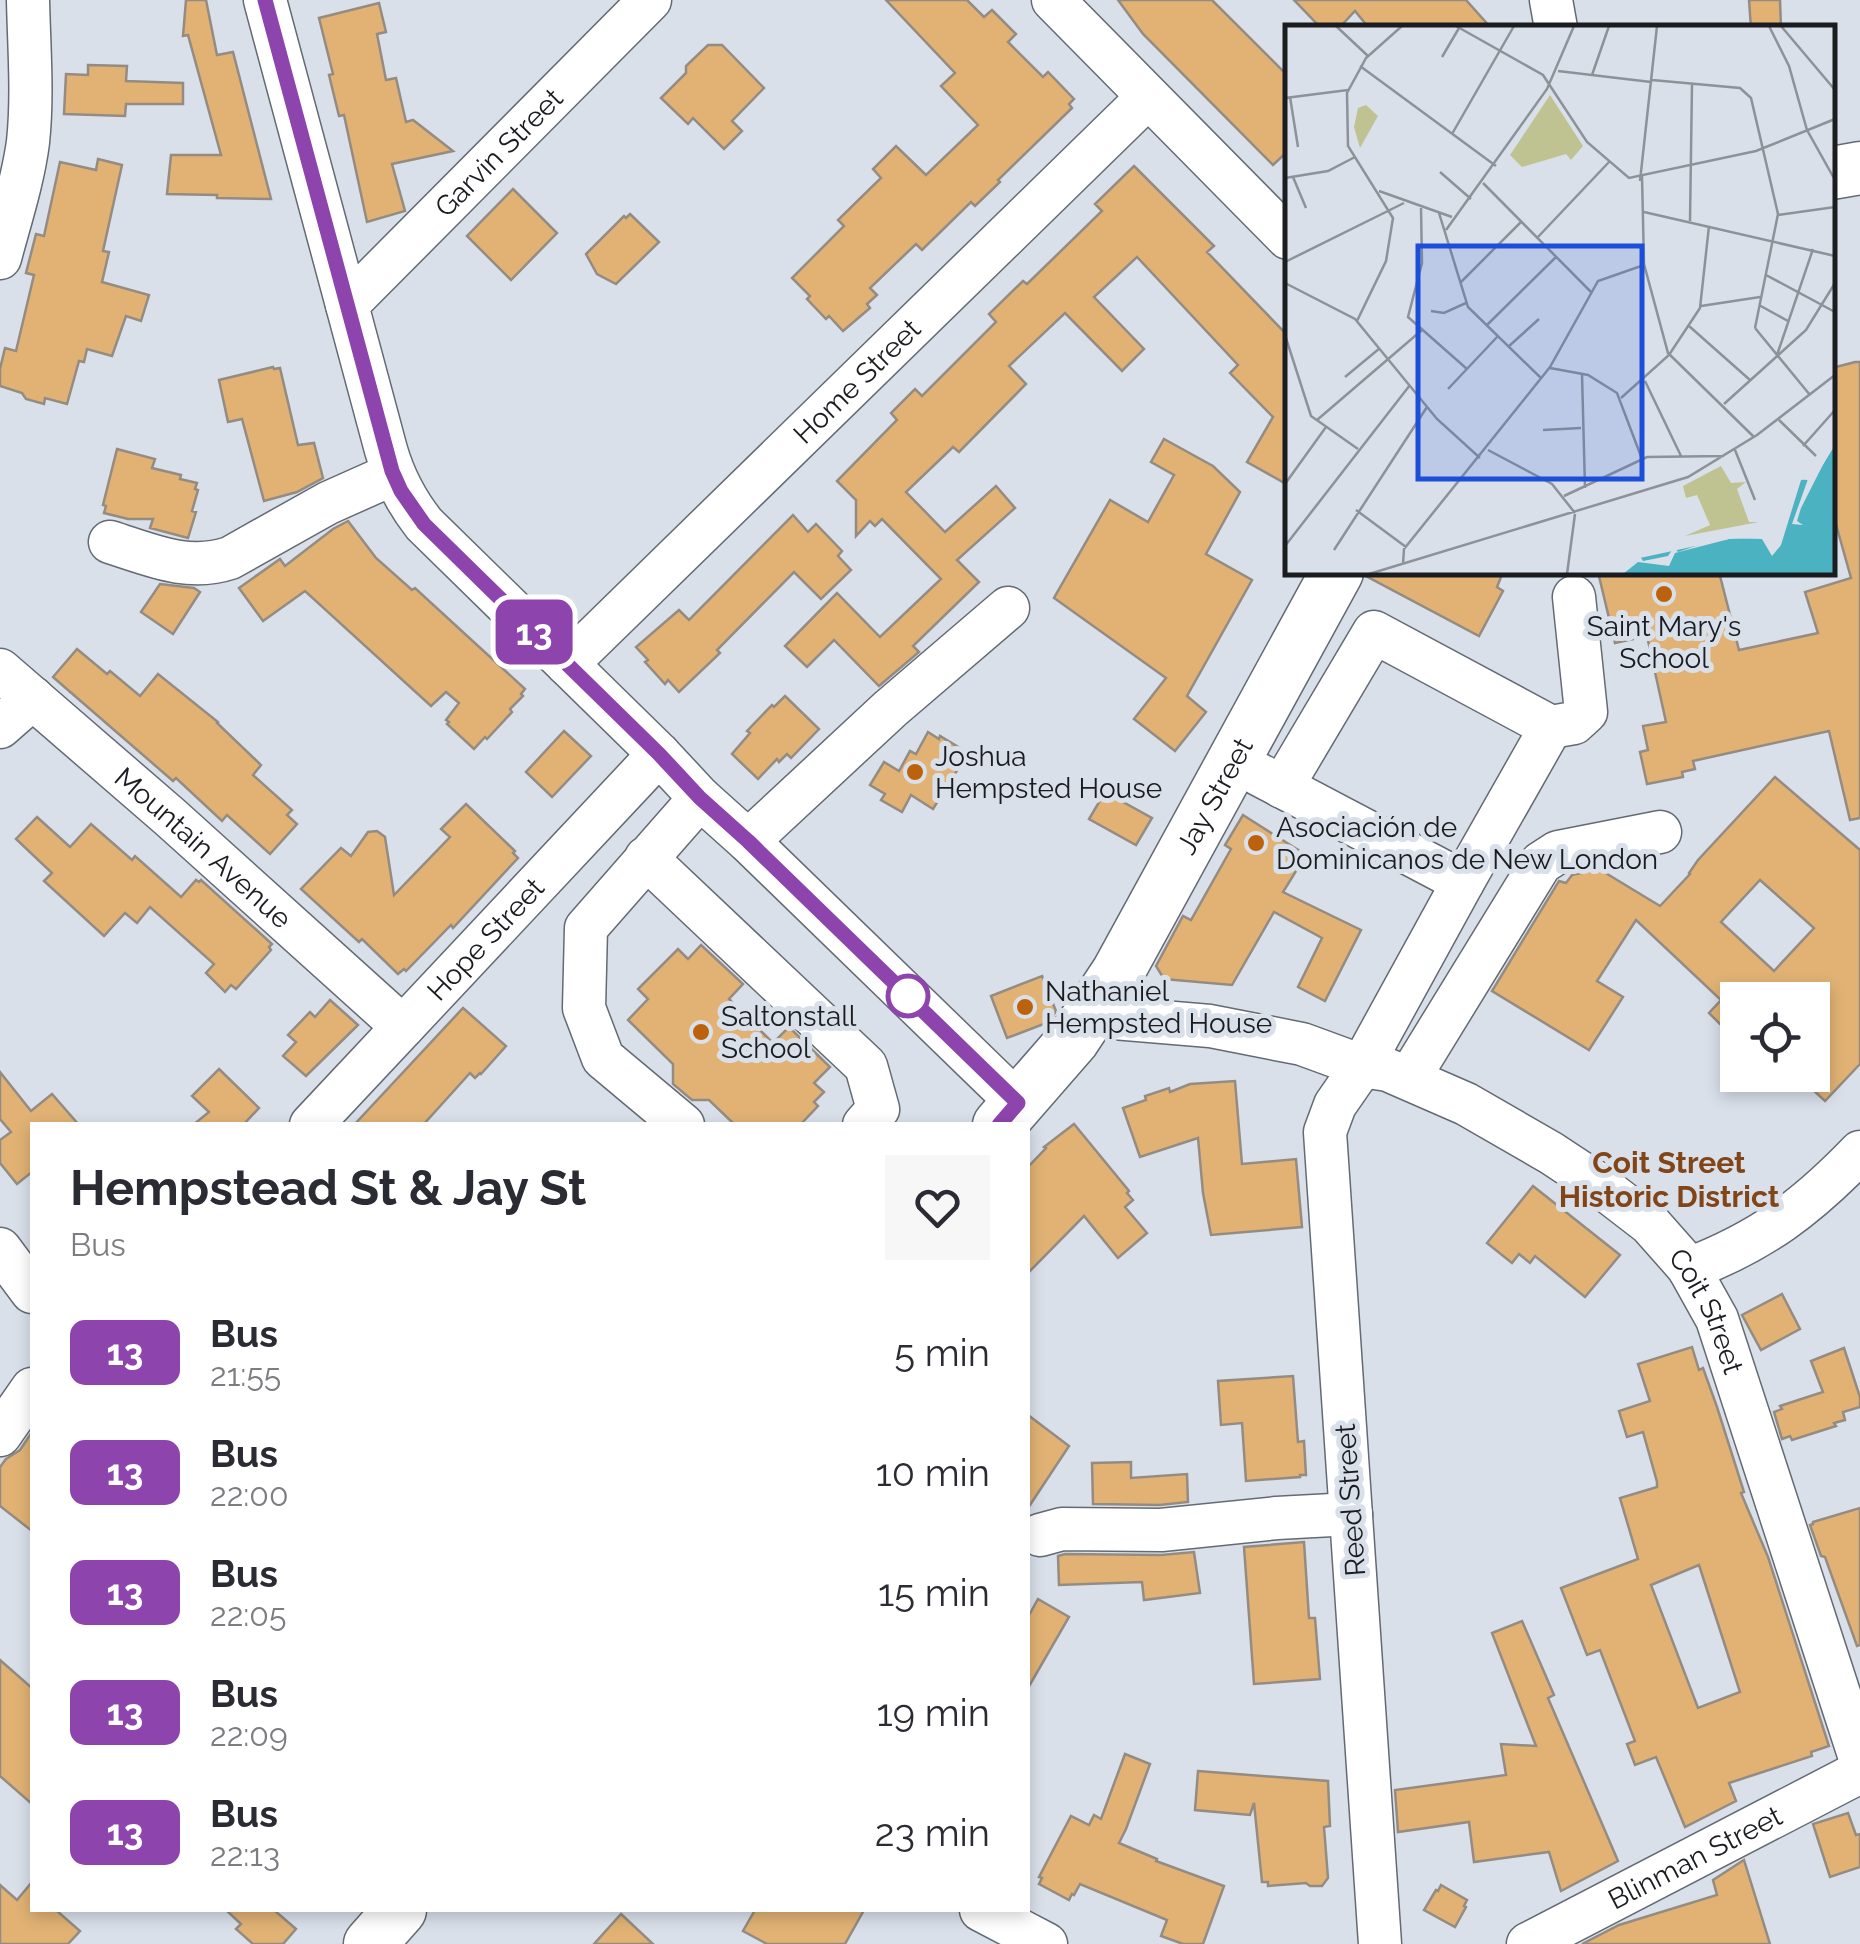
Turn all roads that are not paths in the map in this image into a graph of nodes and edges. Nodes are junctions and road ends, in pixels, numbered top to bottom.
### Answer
1 (28, 0) edge
2 (265, 0) edge
3 (650, 0) edge
4 (1054, 0) edge
5 (1551, 0) edge
6 (1555, 25) edge
7 (1148, 96) junction
8 (1860, 168) edge
9 (1835, 172) edge
10 (1285, 235) edge
11 (0, 258) edge
12 (347, 306) junction
13 (393, 474) junction
14 (110, 542) dead end
15 (1334, 575) edge
16 (1574, 597) dead end
17 (1008, 608) dead end
18 (568, 664) junction
19 (1286, 668) junction
20 (0, 670) edge
21 (33, 698) junction
22 (1334, 698) junction
23 (0, 727) edge
24 (1551, 727) junction
25 (659, 754) junction
26 (1232, 761) junction
27 (1282, 787) junction
28 (700, 798) junction
29 (1660, 832) dead end
30 (748, 841) junction
31 (646, 858) junction
32 (1463, 882) junction
33 (1090, 1016) junction
34 (404, 1026) junction
35 (1362, 1066) junction
36 (1410, 1078) junction
37 (1008, 1114) edge
38 (314, 1122) edge
39 (679, 1122) edge
40 (867, 1122) edge
41 (1860, 1152) edge
42 (0, 1249) edge
43 (1689, 1270) junction
44 (30, 1289) edge
45 (30, 1391) edge
46 (0, 1435) edge
47 (1351, 1514) junction
48 (1040, 1535) dead end
49 (1860, 1758) edge
50 (1860, 1772) edge
51 (398, 1912) edge
52 (985, 1912) edge
53 (370, 1944) edge
54 (1046, 1944) edge
55 (1380, 1944) edge
56 (1528, 1944) edge

1 - 11 street
2 - 12 street
3 - 12 street, Garvin Street
4 - 7 street
5 - 6 street
7 - 10 street
7 - 18 street, Home Street
8 - 9 main road
12 - 13 street
13 - 14 street
13 - 18 street
15 - 19 main road, Jay Street
16 - 24 street
17 - 30 street
18 - 25 street
19 - 22 street
19 - 26 main road, Jay Street
20 - 21 street, Mountain Avenue
21 - 23 street
21 - 34 street, Mountain Avenue
22 - 24 street
22 - 27 street
24 - 32 street, Reed Street
25 - 28 street
25 - 34 street, Hope Street
26 - 27 street
26 - 33 main road, Jay Street
27 - 32 street
28 - 30 street
28 - 31 street
29 - 36 street
30 - 37 street
31 - 39 street
31 - 40 street
32 - 35 street, Reed Street
33 - 35 street, Coit Street
33 - 37 main road, Jay Street
34 - 38 street, Hope Street
35 - 36 street, Coit Street
35 - 47 street, Reed Street
36 - 43 street, Coit Street
41 - 43 street
42 - 44 street
43 - 49 street, Coit Street
45 - 46 street
47 - 48 street
47 - 55 street, Reed Street
50 - 56 street, Blinman Street
51 - 53 main road
52 - 54 street

